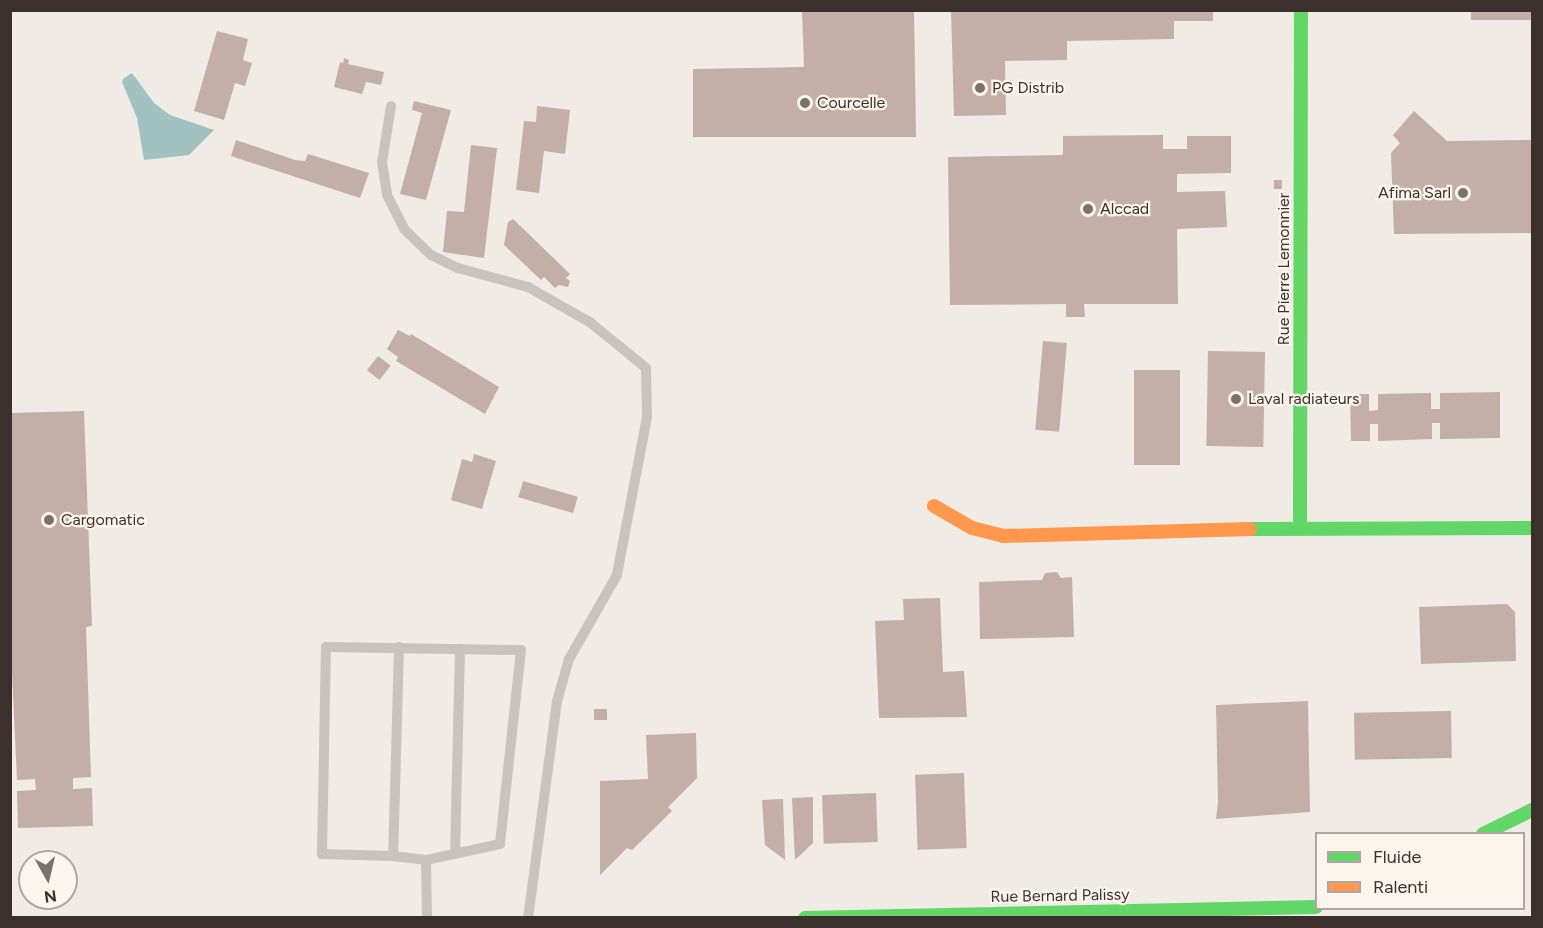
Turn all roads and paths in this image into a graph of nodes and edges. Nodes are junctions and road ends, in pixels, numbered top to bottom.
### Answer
1 (1301, 10) edge
2 (391, 106) dead end
3 (934, 506) dead end
4 (1300, 528) junction
5 (1533, 528) edge
6 (399, 647) junction
7 (460, 649) junction
8 (1533, 810) edge
9 (1487, 832) edge
10 (455, 854) junction
11 (393, 856) junction
12 (426, 860) junction
13 (1315, 907) edge
14 (427, 918) edge
15 (528, 918) edge
16 (805, 918) edge

1 - 4 street, Rue Pierre Lemonnier
2 - 15 lane
3 - 4 street
4 - 5 street
6 - 7 lane
6 - 11 lane
6 - 11 lane
7 - 10 lane
7 - 10 lane
8 - 9 street
10 - 12 lane
11 - 12 lane
12 - 14 lane
13 - 16 street, Rue Bernard Palissy

